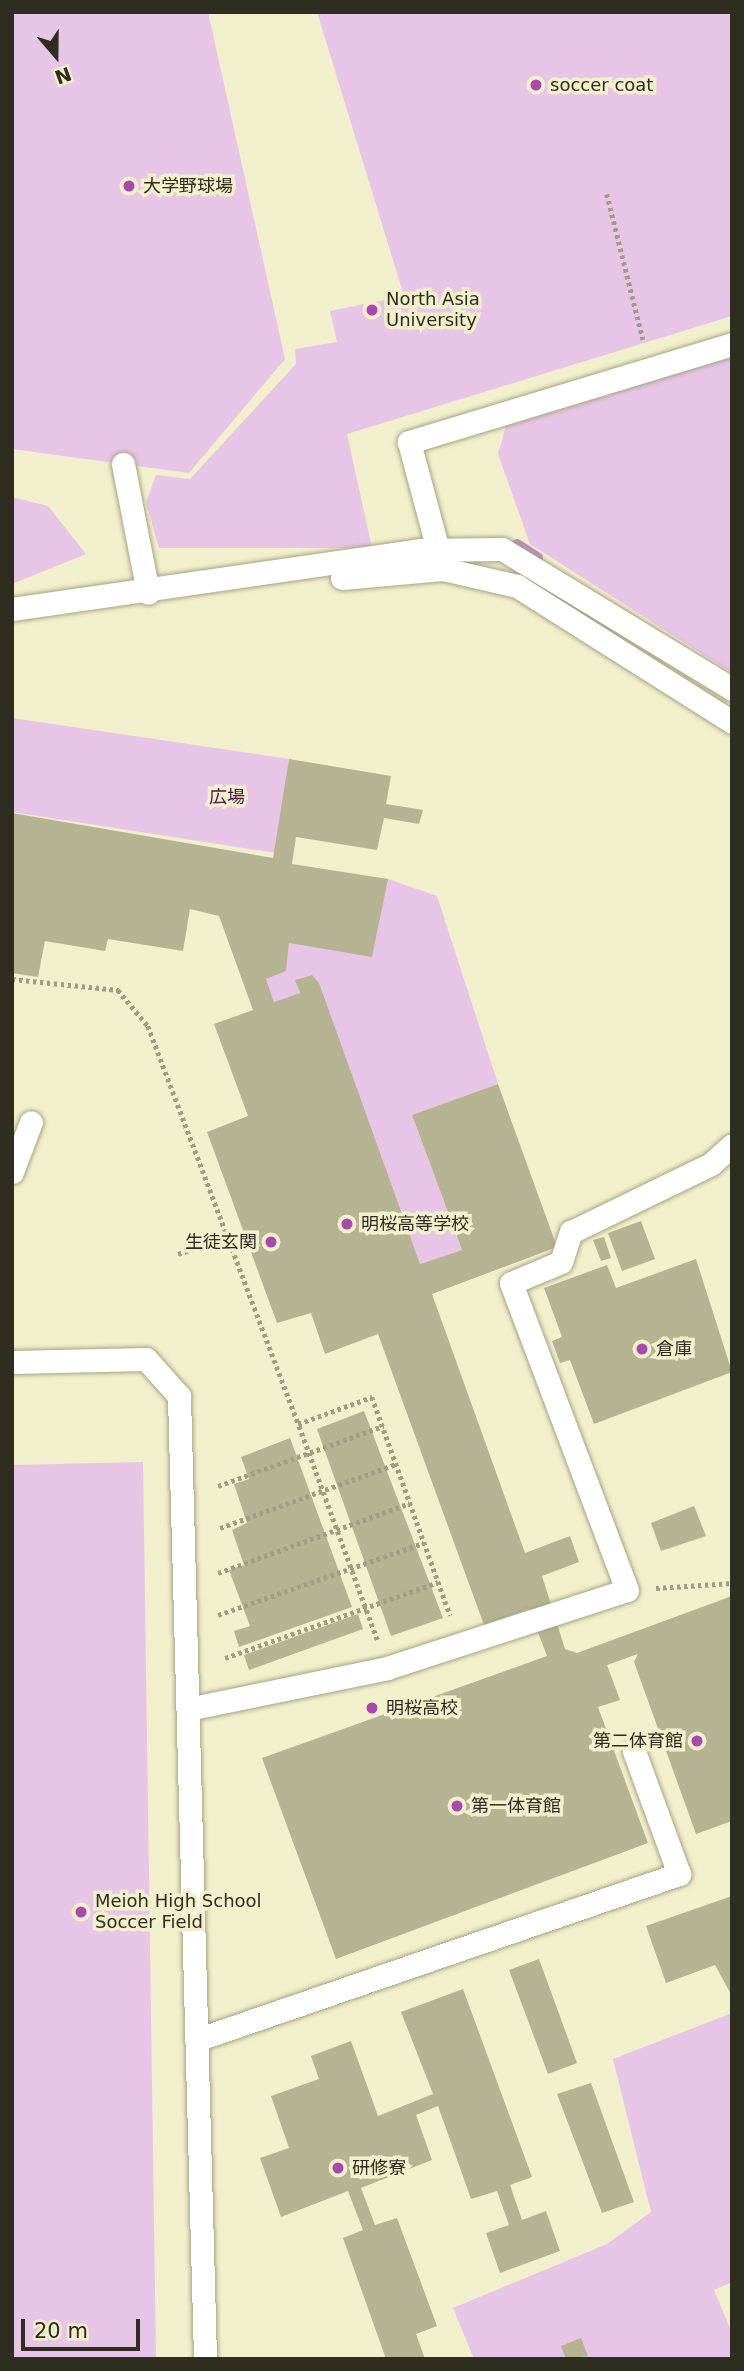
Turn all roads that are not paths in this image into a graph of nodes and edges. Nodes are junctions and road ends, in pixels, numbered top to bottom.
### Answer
1 (732, 344) edge
2 (123, 464) dead end
3 (441, 559) junction
4 (148, 593) junction
5 (12, 609) edge
6 (12, 617) edge
7 (732, 689) edge
8 (732, 722) edge
9 (31, 1122) dead end
10 (732, 1145) edge
11 (12, 1172) edge
12 (12, 1362) edge
13 (188, 1709) junction
14 (634, 1751) dead end
15 (196, 2040) junction
16 (205, 2359) edge

1 - 3 lane
2 - 4 lane
3 - 4 lane
3 - 6 lane
3 - 7 lane
3 - 8 lane
4 - 5 lane
9 - 11 lane
10 - 13 lane
12 - 13 lane
13 - 15 lane
14 - 15 lane
15 - 16 lane

